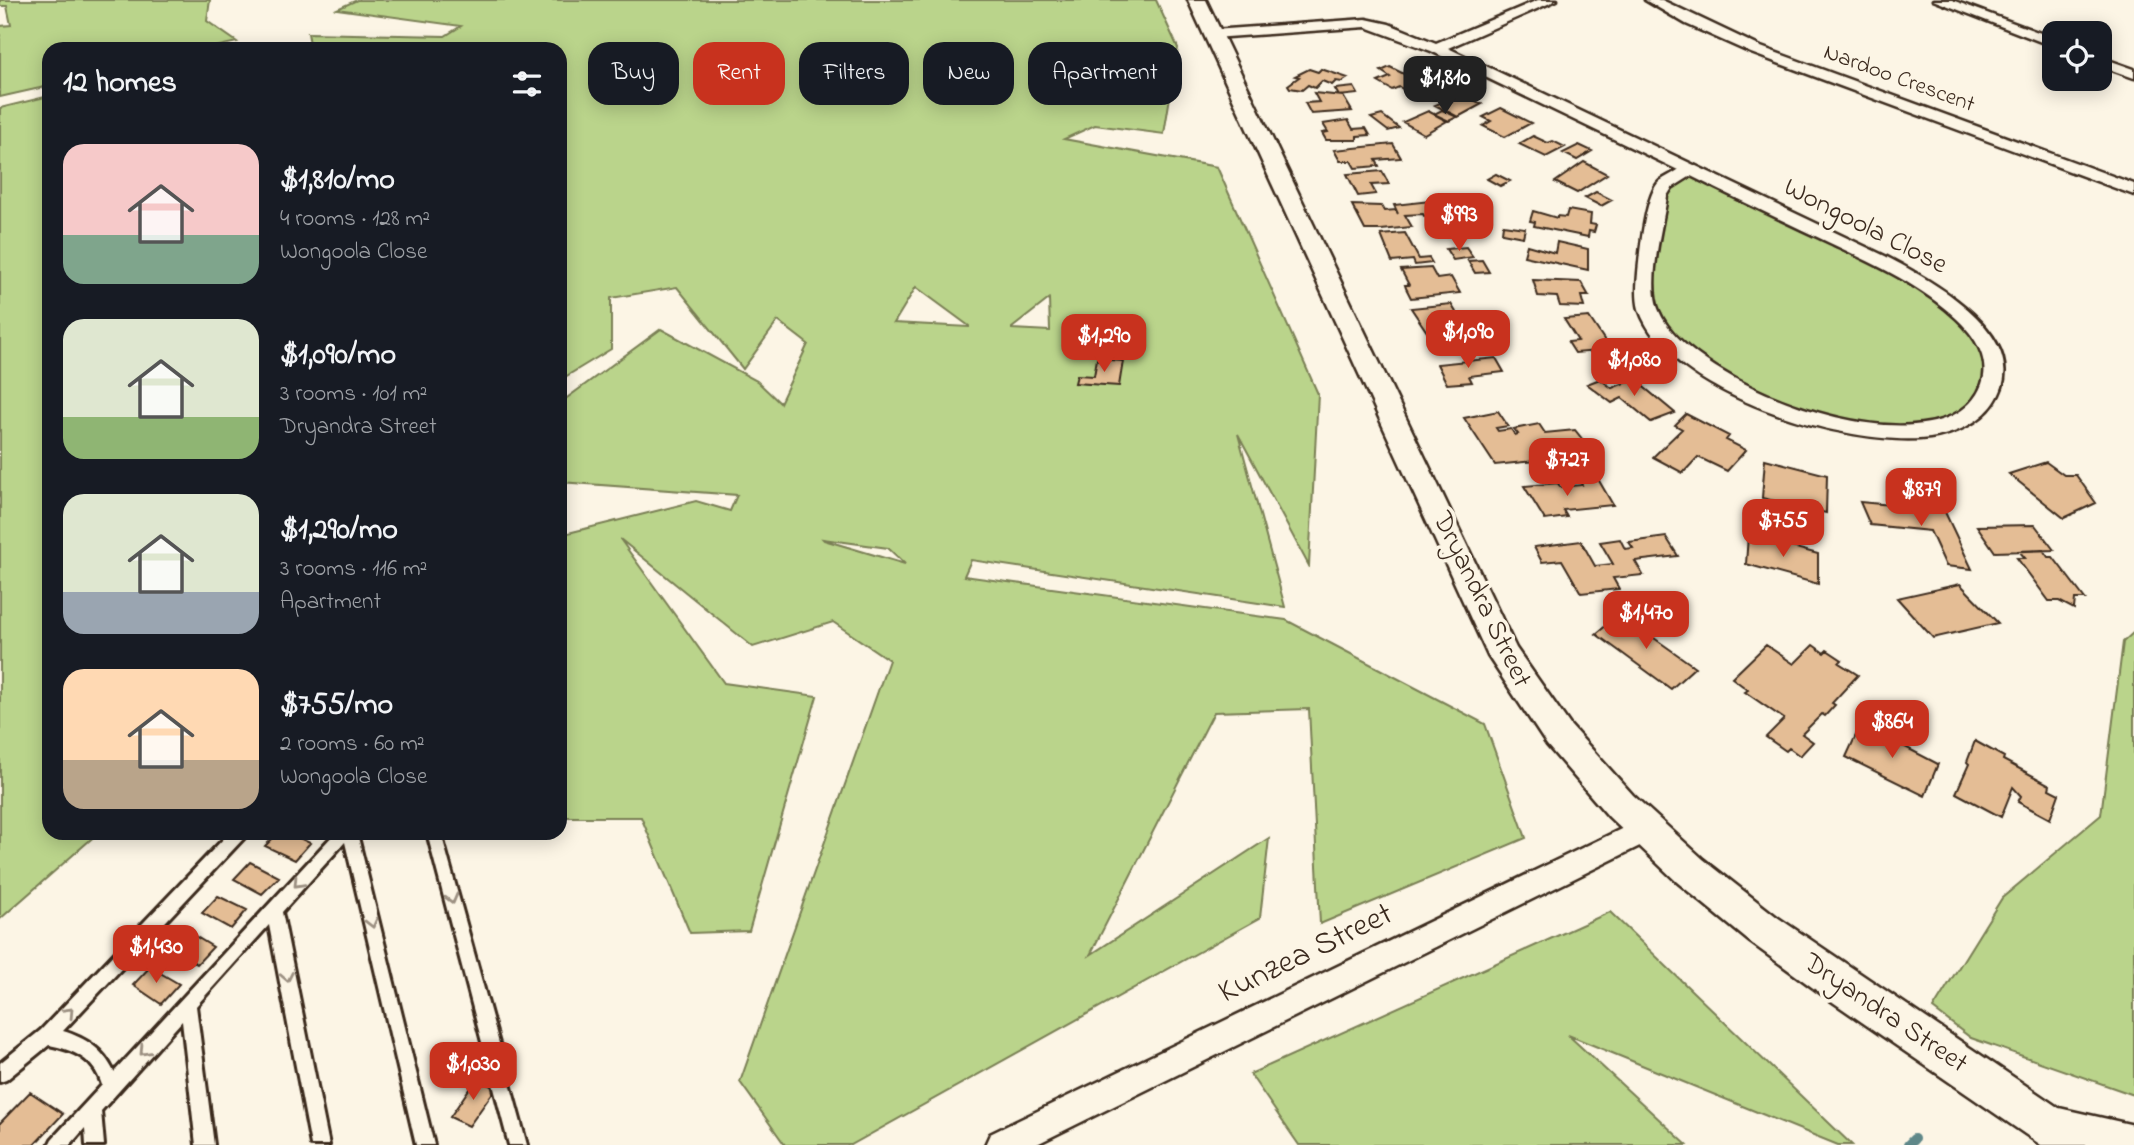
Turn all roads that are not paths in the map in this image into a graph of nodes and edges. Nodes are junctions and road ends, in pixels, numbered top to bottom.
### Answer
1 (1198, 0) edge
2 (1550, 0) edge
3 (1652, 0) edge
4 (1940, 0) edge
5 (1213, 34) junction
6 (2042, 38) edge
7 (1436, 48) junction
8 (2112, 66) edge
9 (2134, 74) edge
10 (1690, 170) junction
11 (2134, 190) edge
12 (1644, 830) junction
13 (232, 840) edge
14 (338, 840) edge
15 (352, 840) edge
16 (436, 840) edge
17 (274, 910) junction
18 (188, 1003) junction
19 (47, 1035) junction
20 (0, 1074) edge
21 (111, 1087) junction
22 (92, 1108) junction
23 (2065, 1136) edge
24 (58, 1145) edge
25 (95, 1145) edge
26 (205, 1145) edge
27 (320, 1145) edge
28 (425, 1145) edge
29 (518, 1145) edge
30 (1001, 1145) edge
31 (2131, 1145) edge

1 - 5 street, Dryandra Street
2 - 7 street
3 - 11 street, Nardoo Crescent
4 - 6 street
5 - 7 street
5 - 12 street, Dryandra Street
7 - 10 street, Wongoola Close
8 - 9 street
10 - 10 street, Wongoola Close
12 - 23 street, Dryandra Street
12 - 30 street, Kunzea Street
19 -> 13 lane
14 -> 17 lane
15 -> 28 lane
16 -> 29 lane
17 - 18 lane
17 -> 27 lane
18 -> 21 lane
18 - 26 lane
19 - 20 lane
19 - 21 lane
21 - 22 lane
22 - 24 lane
22 - 25 lane
23 - 31 street, Dryandra Street

